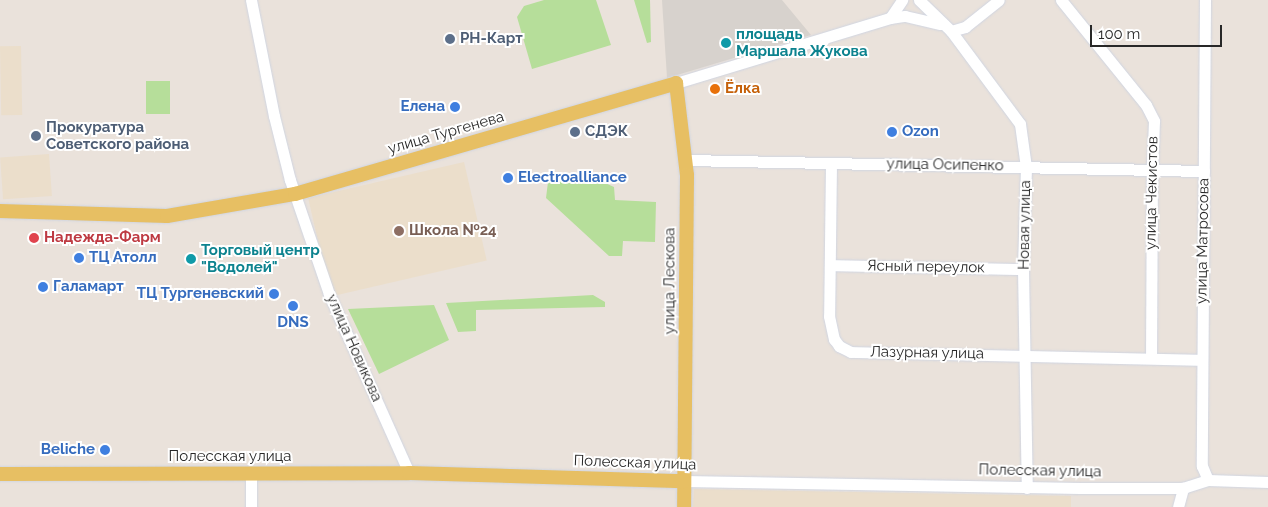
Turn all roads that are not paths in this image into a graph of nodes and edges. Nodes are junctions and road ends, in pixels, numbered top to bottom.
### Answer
1 (250, 0) edge
2 (902, 0) edge
3 (919, 0) edge
4 (999, 0) edge
5 (1061, 0) edge
6 (1205, 0) edge
7 (890, 18) junction
8 (947, 28) junction
9 (676, 83) junction
10 (686, 160) junction
11 (831, 163) junction
12 (1026, 167) junction
13 (1152, 170) junction
14 (1204, 172) junction
15 (295, 194) junction
16 (0, 211) edge
17 (830, 265) junction
18 (1023, 269) junction
19 (1025, 354) junction
20 (1151, 357) junction
21 (1202, 360) junction
22 (409, 473) junction
23 (0, 474) edge
24 (252, 474) junction
25 (1208, 480) junction
26 (684, 481) junction
27 (1268, 482) edge
28 (1027, 488) junction
29 (1183, 488) junction
30 (251, 507) edge
31 (684, 507) edge
32 (1178, 507) edge

1 - 15 street, улица Новикова
2 - 7 street
3 - 8 street, Новая улица
4 - 8 street
5 - 13 street, улица Чекистов
6 - 14 street, улица Матросова
7 - 8 street, улица Тургенева
7 - 9 street, улица Тургенева
8 - 12 street, Новая улица
9 - 10 main road, улица Лескова
9 - 15 main road, улица Тургенева
10 - 11 street, улица Осипенко
10 - 26 main road, улица Лескова
11 - 12 street, улица Осипенко
11 - 17 street, Лазурная улица
12 - 13 street, улица Осипенко
12 - 18 street, Новая улица
13 - 14 street, улица Осипенко
13 - 20 street, улица Чекистов
14 - 21 street, улица Матросова
15 - 16 main road, улица Тургенева
15 - 22 street, улица Новикова
17 - 18 street, Ясный переулок
17 - 19 street, Лазурная улица
18 - 19 street, Новая улица
19 - 20 street, Лазурная улица
19 - 28 street, Новая улица
20 - 21 street, Лазурная улица
21 - 25 street, улица Матросова
22 - 24 main road, Полесская улица
22 - 26 main road, Полесская улица
23 - 24 main road, Полесская улица
24 - 30 street
25 - 27 street, Полесская улица
25 - 29 street, Полесская улица
26 - 28 street, Полесская улица
26 - 31 main road, улица Лескова
28 - 29 street, Полесская улица
29 - 32 street

